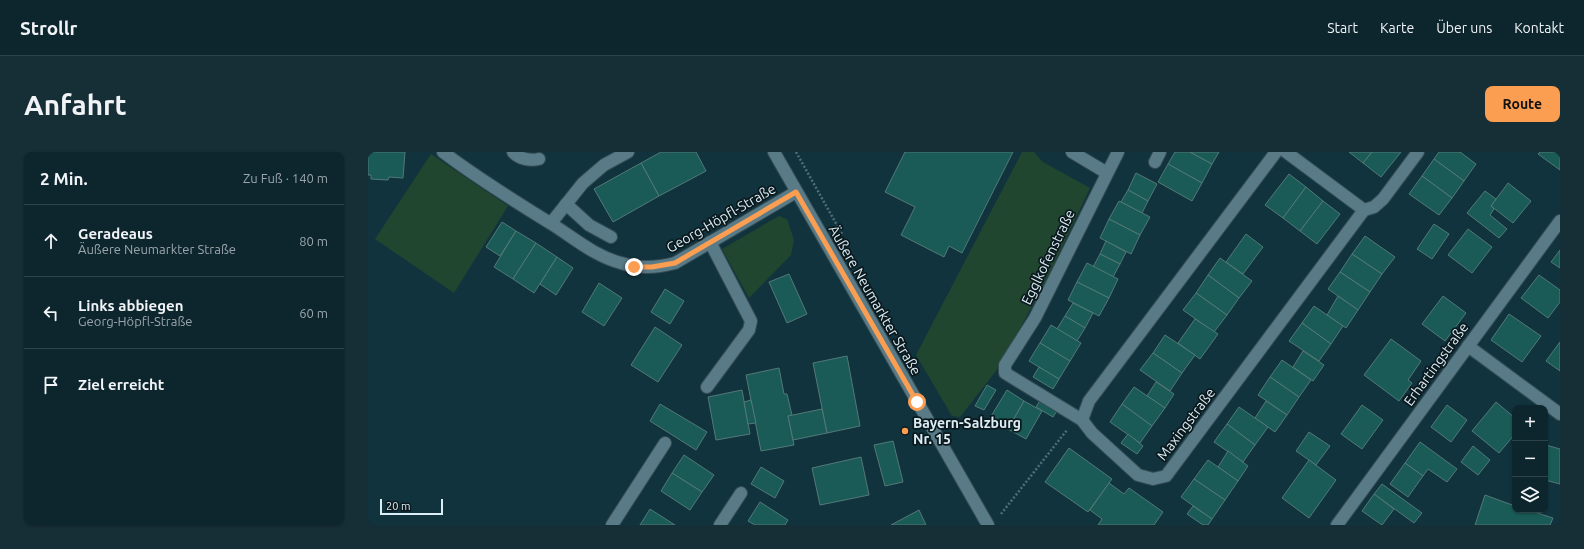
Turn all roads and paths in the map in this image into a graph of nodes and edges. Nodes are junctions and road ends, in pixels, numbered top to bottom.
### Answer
1 (512, 152) edge
2 (628, 152) edge
3 (774, 152) edge
4 (1072, 152) edge
5 (1118, 152) edge
6 (1276, 152) edge
7 (1286, 152) edge
8 (1418, 152) edge
9 (451, 154) edge
10 (539, 159) dead end
11 (1107, 173) junction
12 (796, 192) junction
13 (566, 204) junction
14 (1364, 210) junction
15 (1560, 221) edge
16 (551, 223) junction
17 (611, 237) dead end
18 (710, 242) junction
19 (1468, 346) junction
20 (1005, 373) joint
21 (707, 387) dead end
22 (1560, 414) edge
23 (1082, 420) junction
24 (665, 443) dead end
25 (741, 494) dead end
26 (1003, 520) dead end
27 (982, 522) edge
28 (612, 525) edge
29 (720, 525) edge
30 (1337, 525) edge

1 - 10 street
2 - 13 street
3 - 12 street, Äußere Neumarkter Straße
4 - 11 street
5 - 11 street, Egglkofenstraße
6 - 23 street
7 - 14 street
8 - 14 street, Maxingstraße
9 - 16 street, Georg-Höpfl-Straße
11 - 20 street, Egglkofenstraße
12 - 18 street, Georg-Höpfl-Straße
12 - 27 street, Äußere Neumarkter Straße
13 - 16 street
13 - 17 street
14 - 23 street, Maxingstraße
15 - 19 street, Erhartingstraße
16 - 18 street, Georg-Höpfl-Straße
18 - 21 street
19 - 22 street
19 - 30 street, Erhartingstraße
20 - 23 street, Maxingstraße
23 - 26 path
24 - 28 street
25 - 29 street

